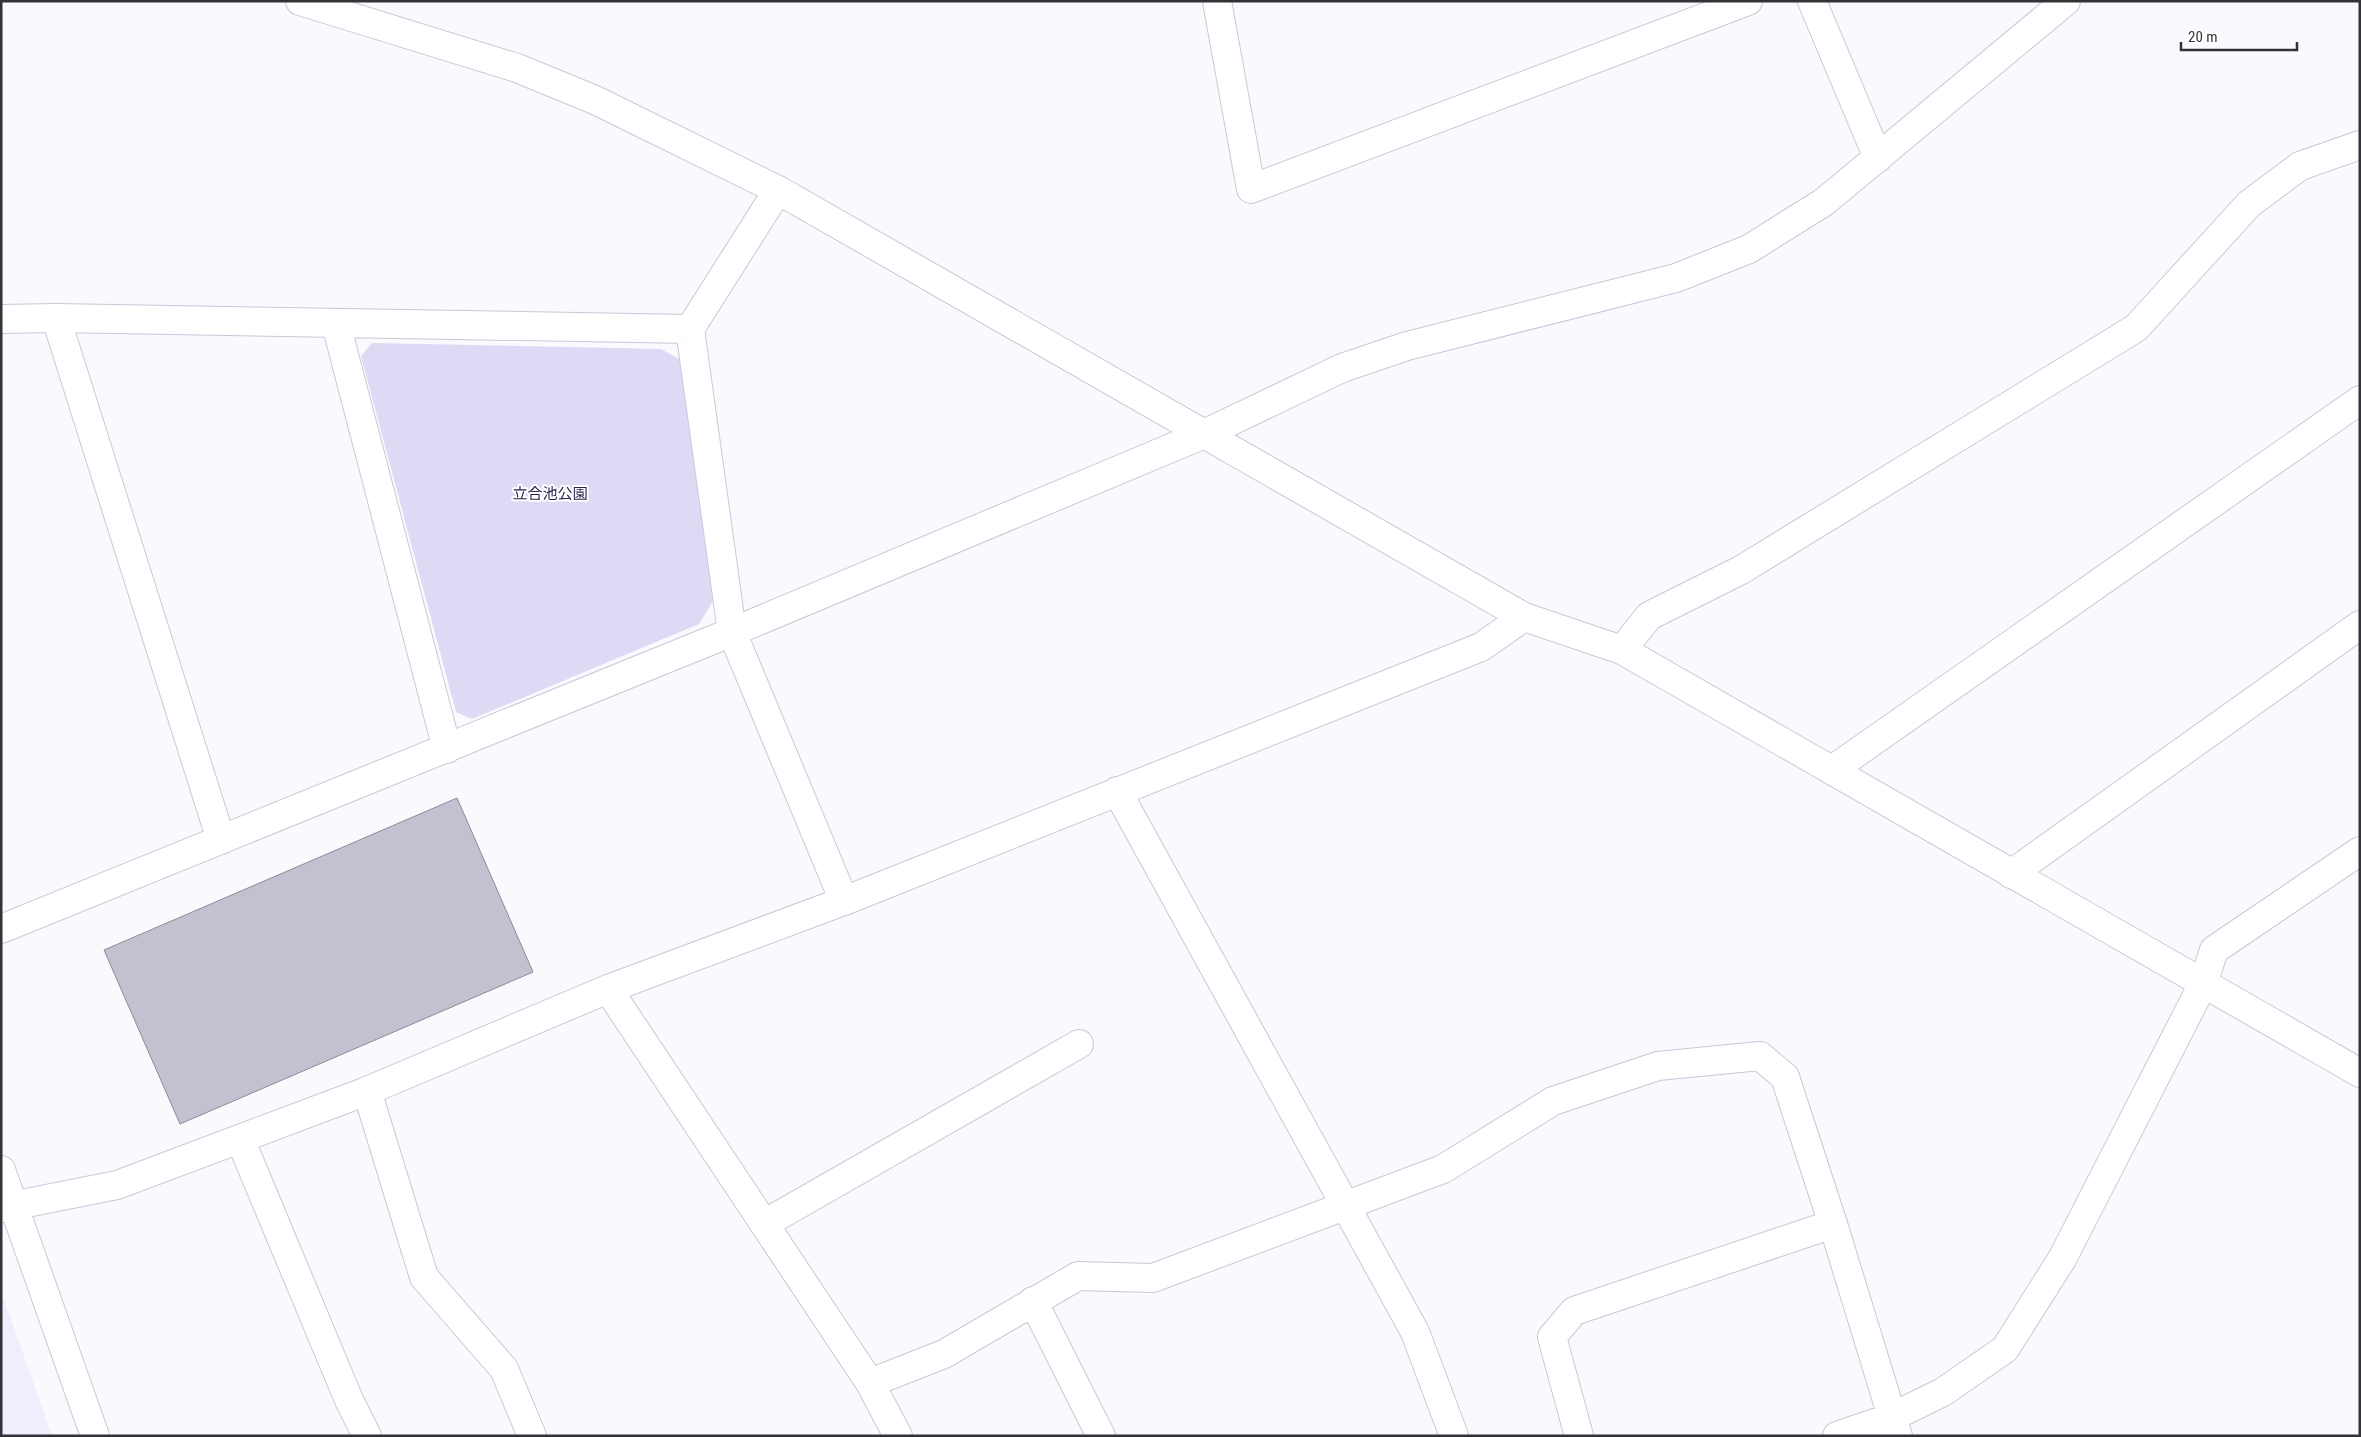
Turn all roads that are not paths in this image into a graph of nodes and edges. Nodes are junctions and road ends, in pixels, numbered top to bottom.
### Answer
1 (300, 1) edge
2 (1217, 1) edge
3 (1748, 1) edge
4 (1812, 1) edge
5 (2066, 1) edge
6 (2360, 145) edge
7 (1878, 158) junction
8 (778, 190) junction
9 (56, 318) junction
10 (1, 320) edge
11 (336, 324) junction
12 (690, 329) junction
13 (2360, 400) edge
14 (1202, 435) junction
15 (1524, 617) junction
16 (2360, 624) edge
17 (732, 632) junction
18 (1622, 650) junction
19 (447, 750) junction
20 (1832, 770) junction
21 (1117, 791) junction
22 (220, 840) junction
23 (2360, 851) edge
24 (2011, 874) junction
25 (844, 901) junction
26 (1, 929) edge
27 (2203, 984) junction
28 (608, 989) junction
29 (1079, 1044) dead end
30 (2360, 1073) edge
31 (367, 1091) junction
32 (240, 1139) junction
33 (1, 1170) edge
34 (1346, 1206) junction
35 (8, 1208) edge
36 (764, 1224) junction
37 (1833, 1224) junction
38 (1033, 1301) junction
39 (870, 1383) junction
40 (1895, 1427) edge
41 (95, 1436) edge
42 (367, 1436) edge
43 (532, 1436) edge
44 (898, 1436) edge
45 (1101, 1436) edge
46 (1454, 1436) edge
47 (1579, 1436) edge
48 (1837, 1436) edge

1 - 8 street
2 - 3 street
4 - 7 street
5 - 7 street
6 - 18 street
7 - 14 street
8 - 12 street
8 - 14 street
9 - 10 street
9 - 11 street
9 - 22 street
11 - 12 street
11 - 19 street
12 - 17 street
13 - 20 street
14 - 15 street
14 - 17 street
15 - 18 street
15 - 21 street
16 - 24 street
17 - 19 street
17 - 25 street
18 - 20 street
19 - 22 street
20 - 24 street
21 - 25 street
21 - 34 street
22 - 26 street
23 - 27 street
24 - 27 street
25 - 28 street
27 - 30 street
27 - 40 street
28 - 31 street
28 - 36 street
29 - 36 street
31 - 32 street
31 - 43 street
32 - 35 street
32 - 42 street
33 - 35 street
34 - 37 street
34 - 38 street
34 - 46 street
35 - 41 street
36 - 39 street
37 - 40 street
37 - 47 street
38 - 39 street
38 - 45 street
39 - 44 street
40 - 48 street

